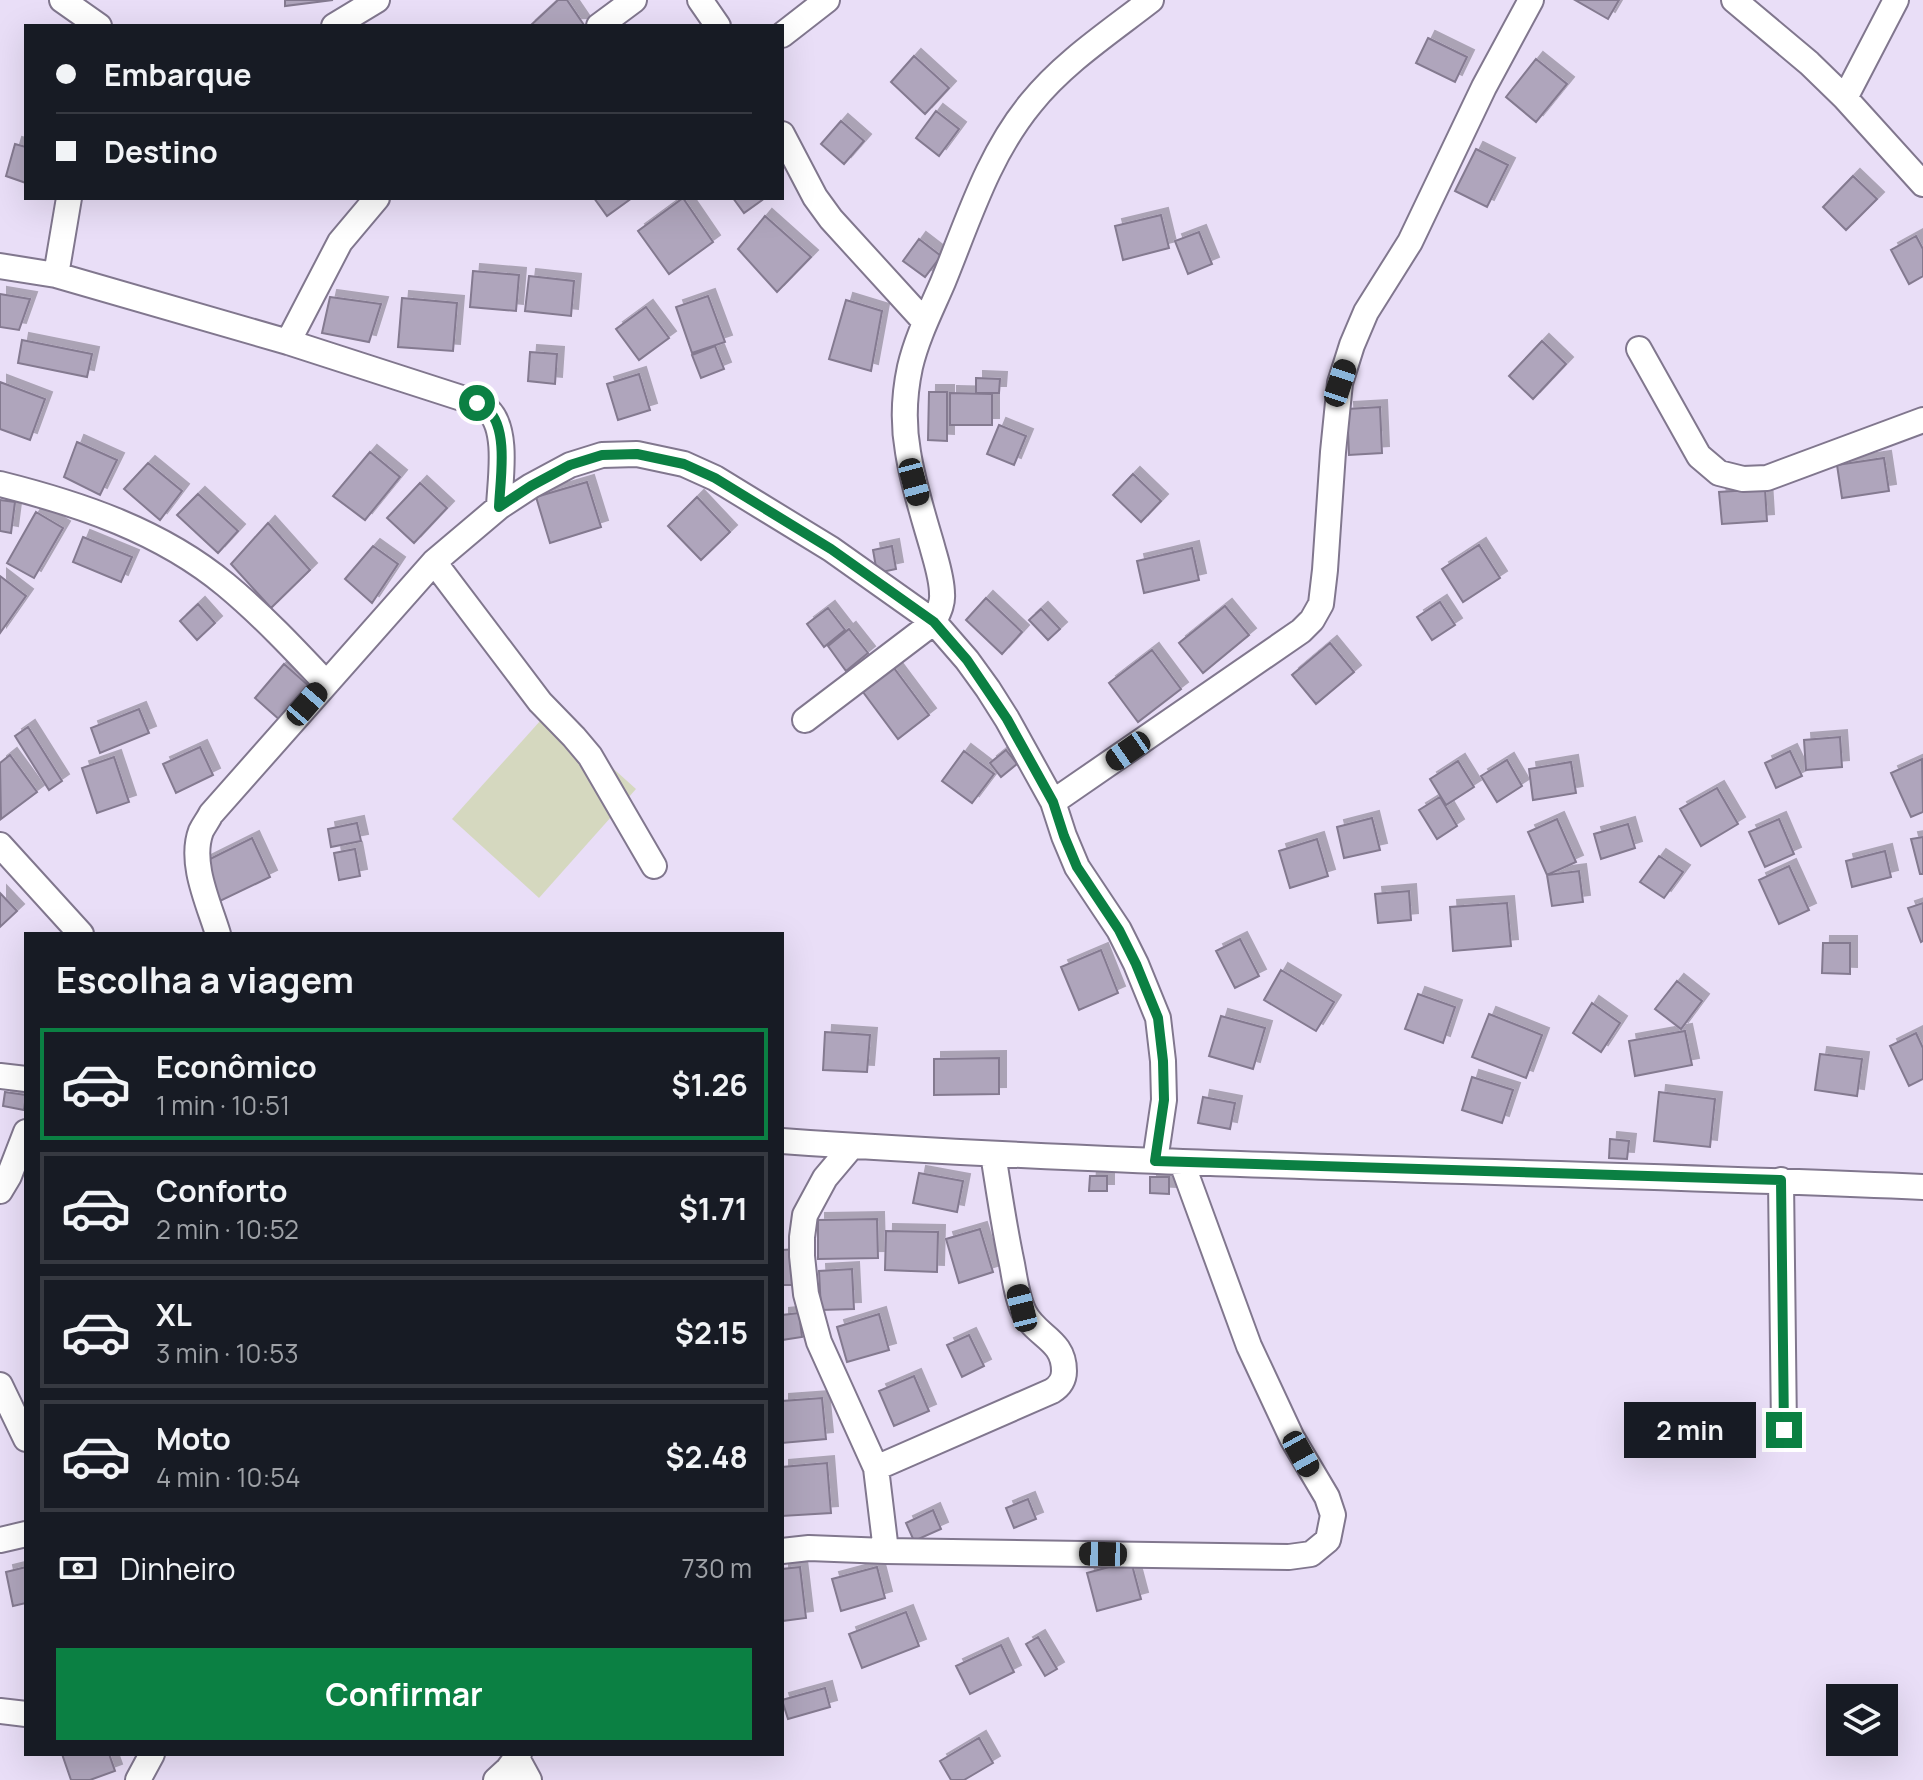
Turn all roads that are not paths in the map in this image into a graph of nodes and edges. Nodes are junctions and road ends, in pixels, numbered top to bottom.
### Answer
1 (62, 0) edge
2 (377, 0) edge
3 (634, 0) edge
4 (700, 0) edge
5 (827, 0) edge
6 (1151, 0) edge
7 (1531, 0) edge
8 (1734, 0) edge
9 (1896, 0) edge
10 (96, 24) edge
11 (337, 24) edge
12 (602, 24) edge
13 (717, 24) edge
14 (784, 33) edge
15 (1845, 98) junction
16 (784, 138) edge
17 (1923, 184) edge
18 (69, 200) edge
19 (375, 200) edge
20 (0, 266) edge
21 (56, 275) junction
22 (925, 322) junction
23 (288, 342) junction
24 (1639, 349) dead end
25 (1923, 420) edge
26 (0, 484) edge
27 (499, 507) junction
28 (434, 562) junction
29 (934, 622) junction
30 (326, 683) junction
31 (805, 720) dead end
32 (1053, 802) junction
33 (0, 845) edge
34 (654, 866) dead end
35 (79, 932) edge
36 (217, 932) edge
37 (0, 1076) edge
38 (24, 1079) edge
39 (24, 1137) edge
40 (784, 1141) edge
41 (852, 1146) junction
42 (993, 1154) junction
43 (1155, 1161) junction
44 (1182, 1163) junction
45 (1781, 1180) junction
46 (1923, 1187) edge
47 (0, 1191) edge
48 (0, 1385) edge
49 (1784, 1430) dead end
50 (24, 1435) edge
51 (876, 1468) junction
52 (24, 1534) edge
53 (0, 1540) edge
54 (784, 1550) edge
55 (886, 1551) junction
56 (0, 1711) edge
57 (24, 1714) edge
58 (151, 1756) edge
59 (518, 1756) edge
60 (138, 1780) edge
61 (496, 1780) edge
62 (529, 1780) edge

1 - 10 street
2 - 11 street
3 - 12 street
4 - 13 street
5 - 14 street
6 - 22 street
7 - 32 street
8 - 15 street
9 - 15 street
15 - 17 street
16 - 22 street
18 - 21 street
19 - 23 street
20 - 21 street
21 - 23 street
22 - 29 street
23 - 27 street
24 - 25 street
26 - 30 street
27 - 28 street
27 - 29 street
28 - 30 street
28 - 34 street
29 - 31 street
29 - 32 street
30 - 36 street
32 - 43 street
33 - 35 street
37 - 38 street
39 - 47 street
40 - 41 street
41 - 42 street
41 - 51 street
42 - 43 street
42 - 51 street
43 - 44 street
44 - 45 street
44 - 55 street
45 - 46 street
45 - 49 street
48 - 50 street
51 - 55 street
52 - 53 street
54 - 55 street
56 - 57 street
58 - 60 street
59 - 61 street
59 - 62 street

